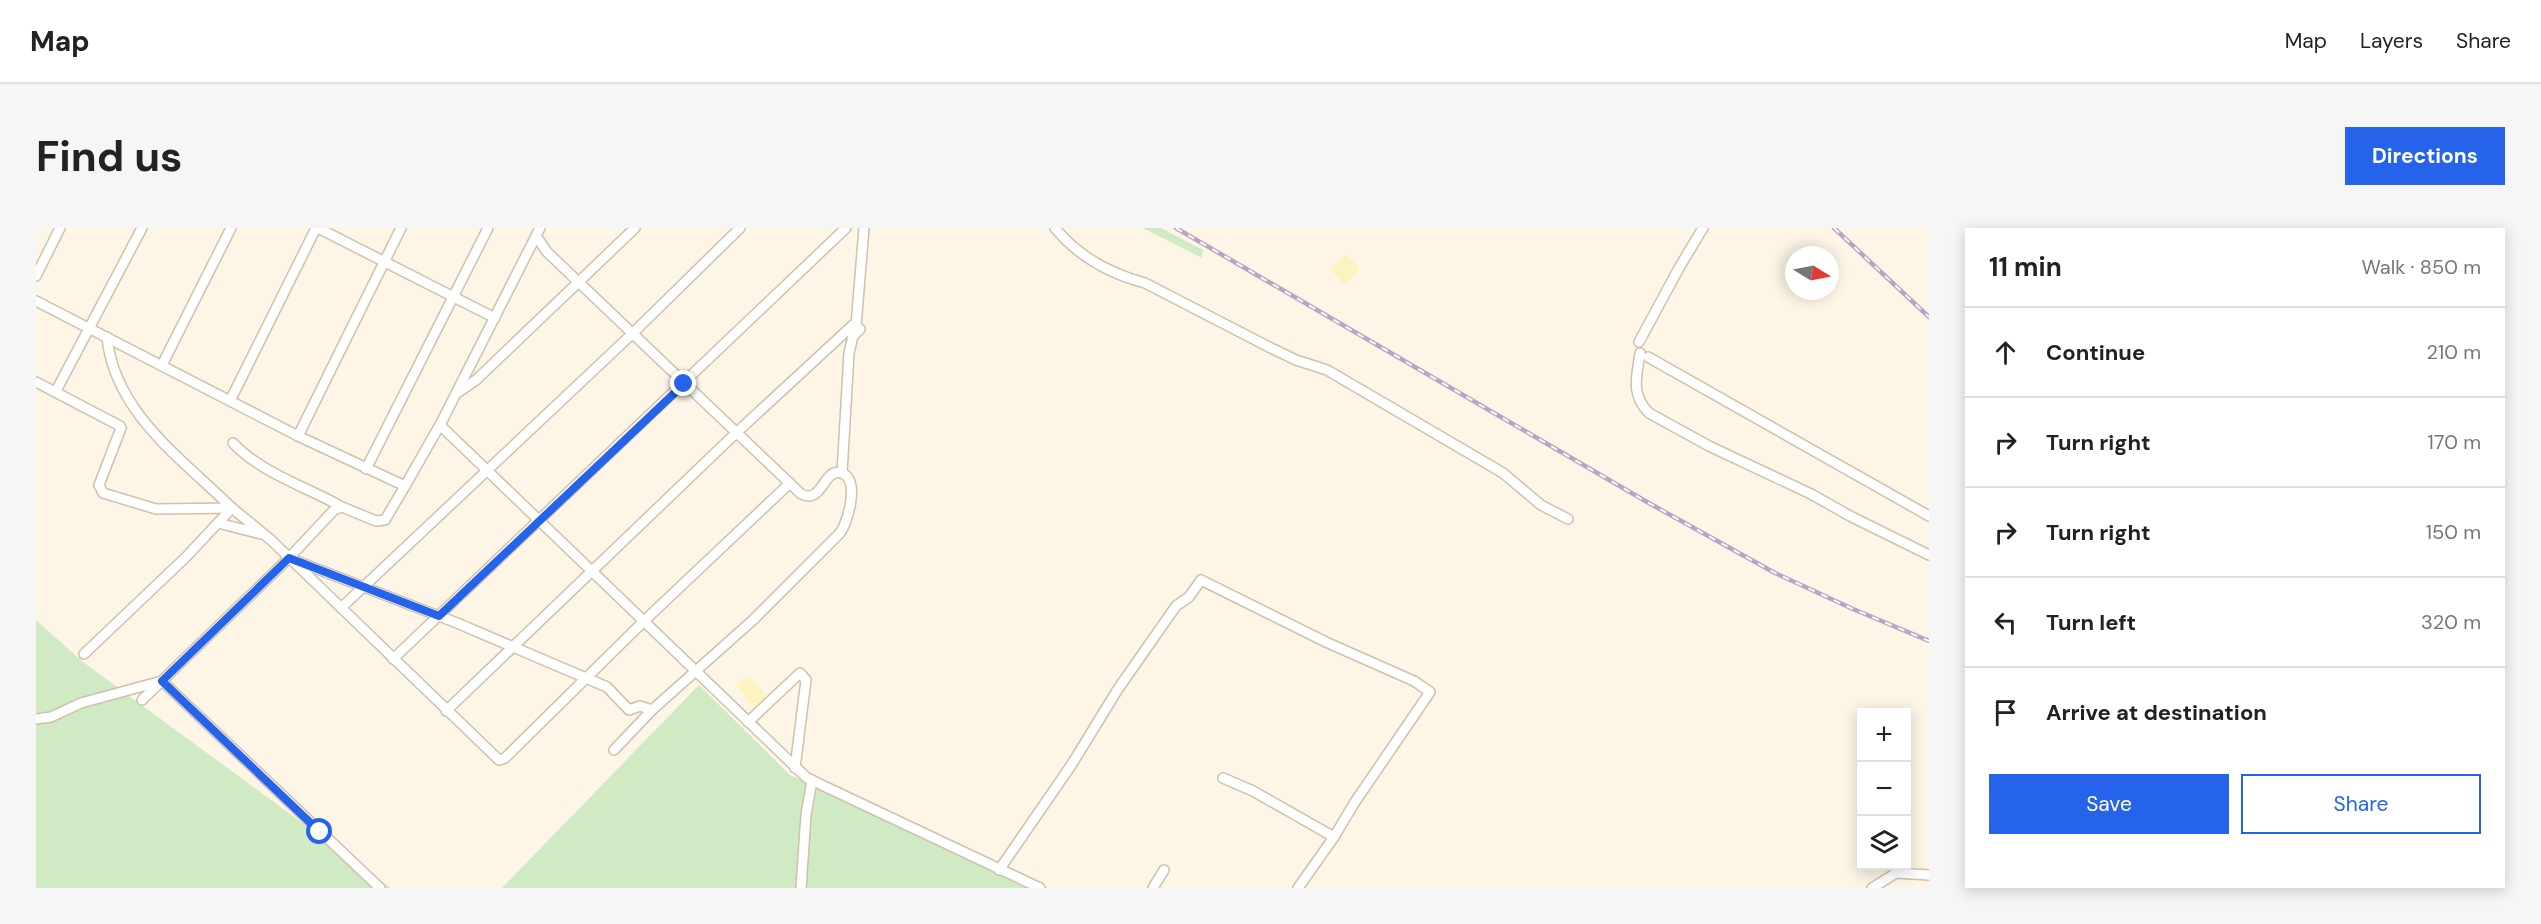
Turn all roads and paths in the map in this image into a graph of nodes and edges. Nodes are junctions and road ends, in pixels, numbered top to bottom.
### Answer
1 (60, 228) edge
2 (142, 228) edge
3 (231, 228) edge
4 (317, 228) edge
5 (401, 228) edge
6 (488, 228) edge
7 (634, 228) edge
8 (740, 228) edge
9 (846, 228) edge
10 (864, 228) edge
11 (1055, 228) edge
12 (1703, 228) edge
13 (538, 232) edge
14 (384, 261) junction
15 (36, 276) edge
16 (578, 283) junction
17 (454, 297) junction
18 (36, 301) edge
19 (495, 318) junction
20 (856, 326) junction
21 (90, 329) junction
22 (632, 334) junction
23 (107, 337) junction
24 (1643, 351) junction
25 (162, 365) junction
26 (36, 382) edge
27 (684, 384) junction
28 (56, 391) junction
29 (455, 394) junction
30 (230, 401) junction
31 (441, 423) junction
32 (736, 433) junction
33 (298, 436) junction
34 (233, 443) dead end
35 (366, 469) junction
36 (488, 472) junction
37 (842, 473) junction
38 (790, 483) junction
39 (405, 486) junction
40 (342, 507) junction
41 (232, 508) junction
42 (1929, 516) edge
43 (1568, 519) dead end
44 (539, 521) junction
45 (218, 523) junction
46 (263, 535) junction
47 (1929, 555) edge
48 (289, 558) junction
49 (592, 572) junction
50 (364, 587) junction
51 (341, 608) junction
52 (439, 616) junction
53 (644, 621) junction
54 (513, 647) junction
55 (84, 654) dead end
56 (393, 659) junction
57 (696, 672) junction
58 (586, 678) junction
59 (162, 681) junction
60 (142, 700) dead end
61 (652, 710) junction
62 (446, 711) junction
63 (36, 719) edge
64 (748, 723) junction
65 (614, 750) dead end
66 (795, 768) junction
67 (1223, 778) dead end
68 (812, 780) junction
69 (1335, 837) junction
70 (999, 870) junction
71 (1164, 870) dead end
72 (1929, 875) edge
73 (380, 888) edge
74 (801, 888) edge
75 (1040, 888) edge
76 (1153, 888) edge
77 (1298, 888) edge
78 (1872, 888) edge

1 - 15 street
2 - 21 street
3 - 25 street
4 - 14 street
4 - 30 street
5 - 14 street
6 - 17 street
7 - 16 street
8 - 22 street
9 - 27 street
10 - 20 street
11 - 43 street
12 - 24 street
13 - 16 street
13 - 19 street
14 - 17 street
14 - 33 street
16 - 22 street
16 - 29 street
17 - 19 street
17 - 35 street
18 - 21 street
19 - 29 street
20 - 32 street
20 - 37 street
21 - 23 street
21 - 28 street
22 - 27 street
22 - 36 street
23 - 25 street
23 - 41 street
24 - 42 street
24 - 47 street
25 - 30 street
26 - 28 street
27 - 32 street
27 - 44 street
28 - 41 street
29 - 31 street
30 - 33 street
31 - 36 street
31 - 39 street
32 - 38 street
32 - 49 street
33 - 35 street
34 - 40 street
35 - 39 street
36 - 44 street
36 - 50 street
37 - 38 street
37 - 57 street
38 - 53 street
39 - 40 street
40 - 48 street
41 - 45 street
41 - 46 street
44 - 49 street
44 - 52 street
45 - 46 street
45 - 55 street
46 - 48 street
48 - 50 street
48 - 51 street
48 - 59 street
49 - 53 street
49 - 54 street
50 - 51 street
50 - 52 street
51 - 56 street
52 - 54 street
52 - 56 street
53 - 57 street
53 - 58 street
54 - 58 street
54 - 62 street
56 - 62 street
57 - 61 street
57 - 64 street
58 - 61 street
58 - 62 street
59 - 60 street
59 - 63 street
59 - 73 street
61 - 65 street
64 - 66 street
64 - 66 street
66 - 68 street
67 - 69 street
68 - 70 street
68 - 74 street
69 - 70 street
69 - 77 street
70 - 75 street
71 - 76 street
72 - 78 street

